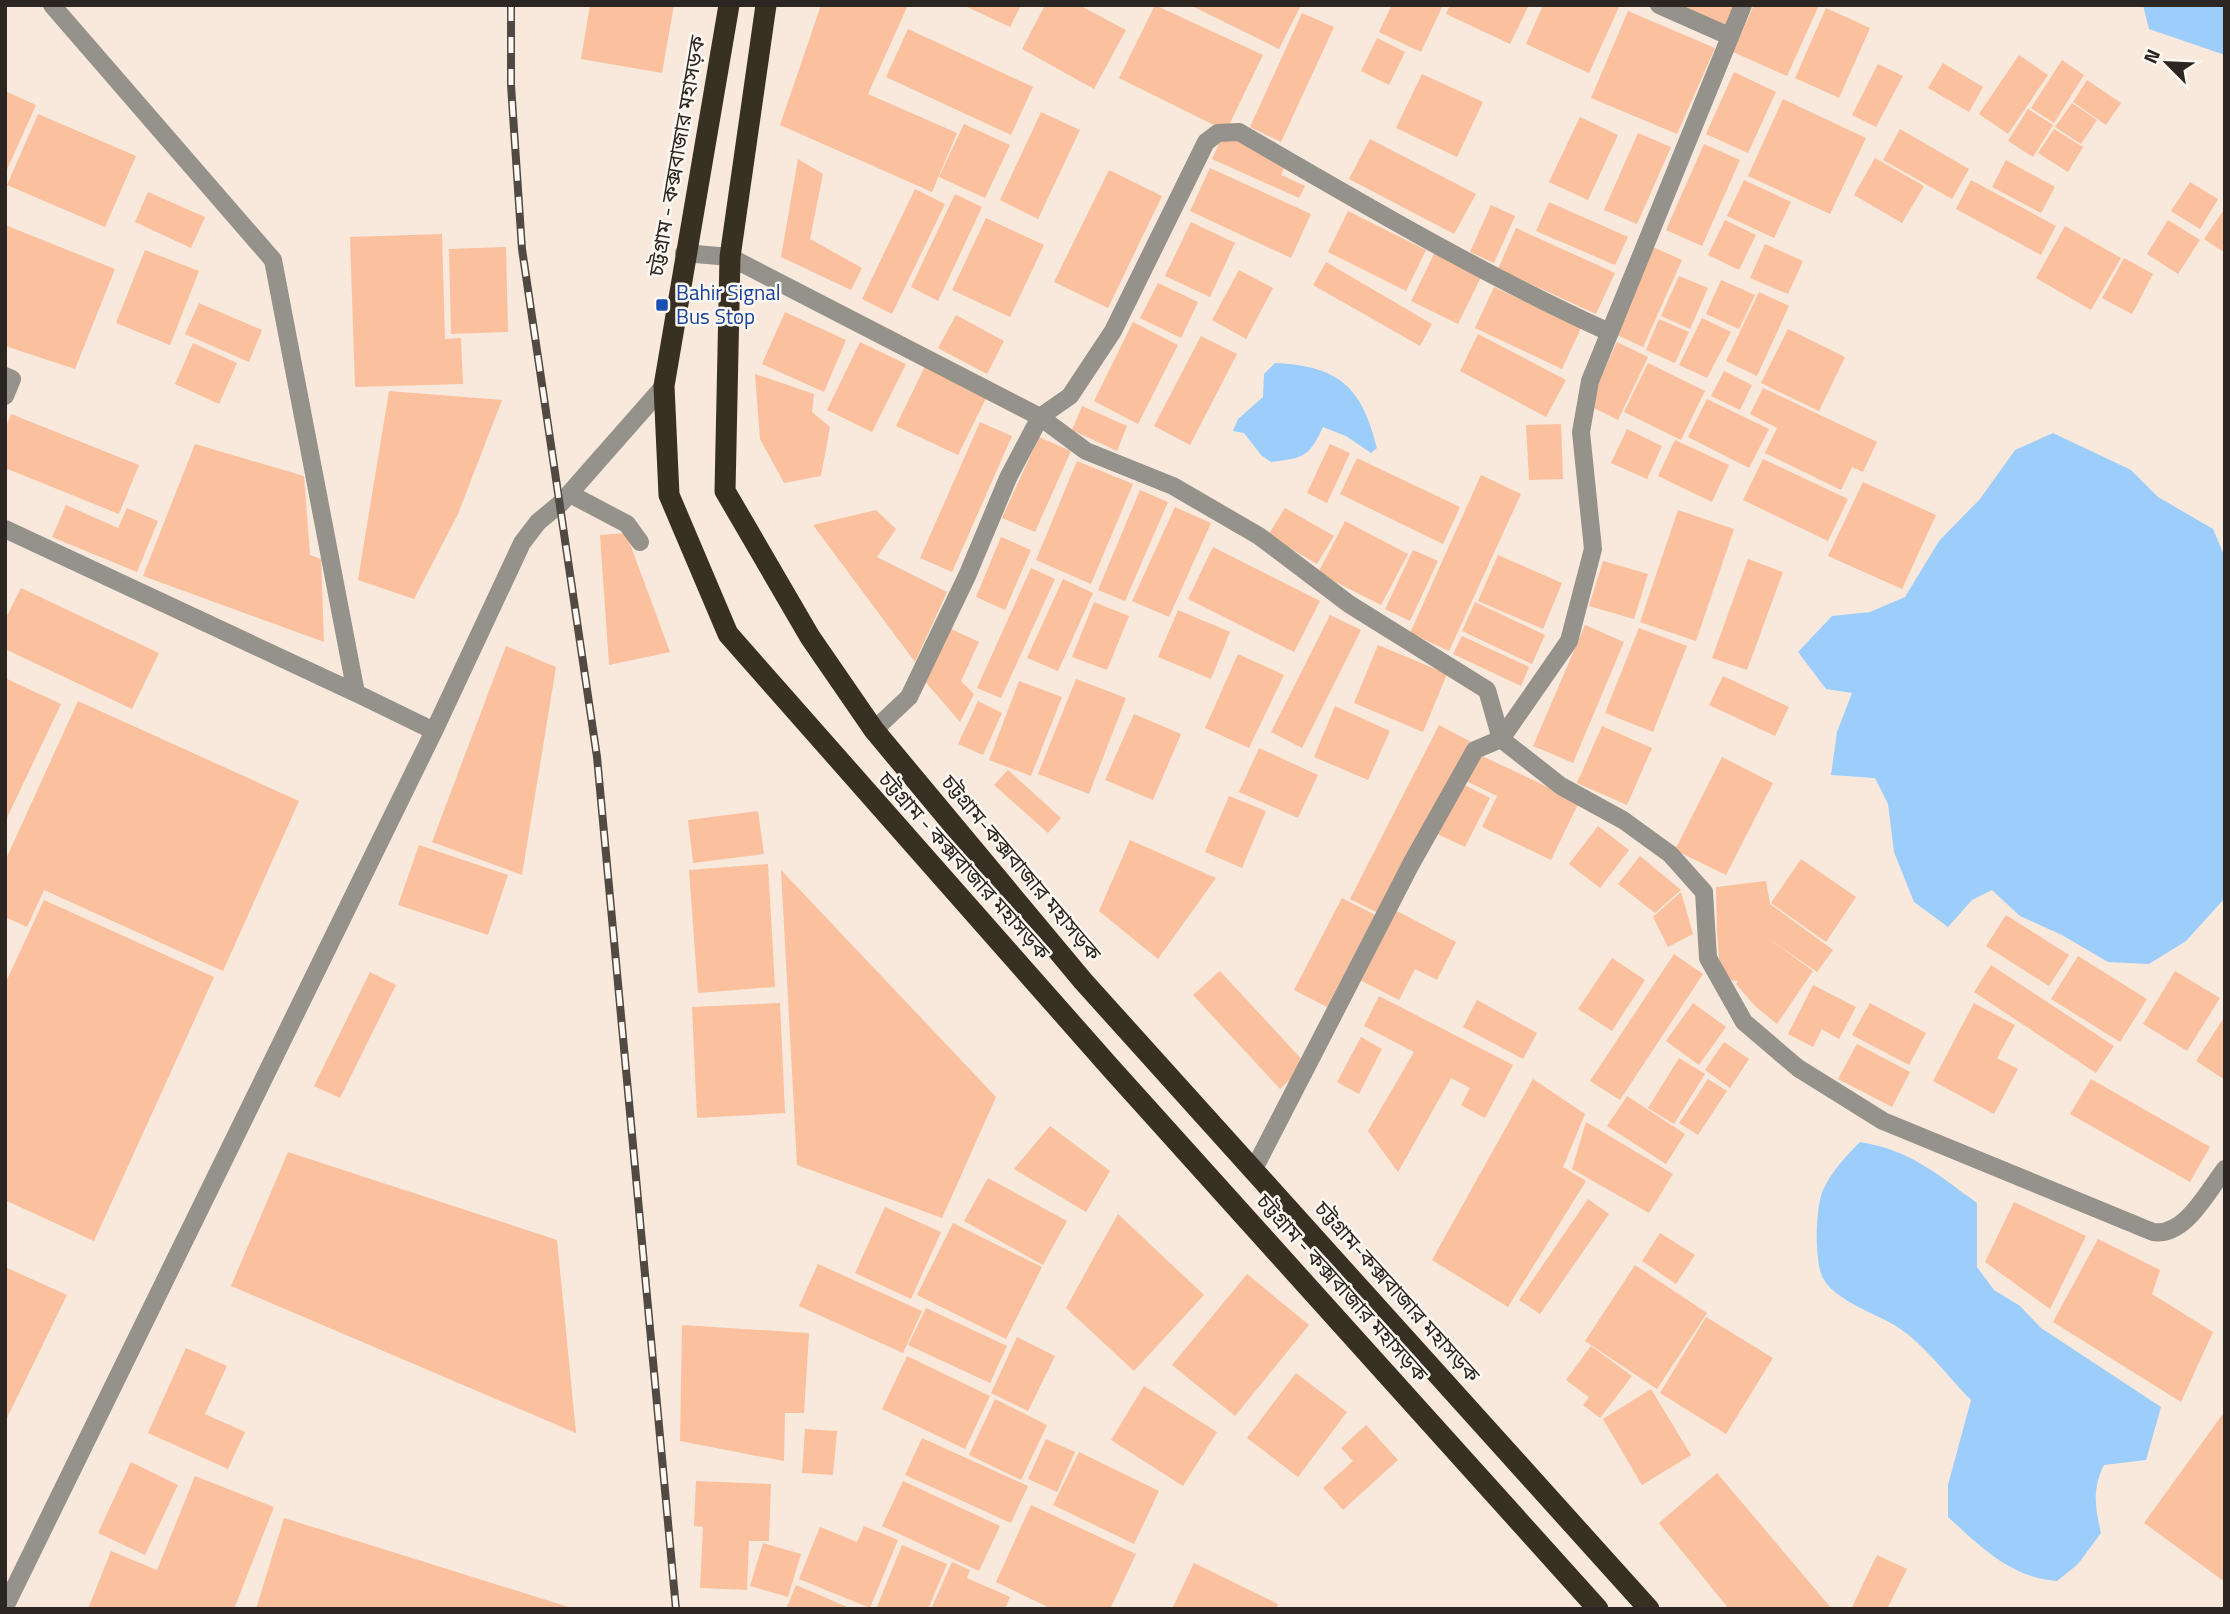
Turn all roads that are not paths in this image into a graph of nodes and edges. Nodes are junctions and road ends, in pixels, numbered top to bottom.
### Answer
1 (52, 5) edge
2 (729, 5) edge
3 (765, 5) edge
4 (1659, 5) edge
5 (1743, 5) edge
6 (1730, 36) junction
7 (684, 253) junction
8 (730, 257) junction
9 (1609, 332) junction
10 (5, 376) edge
11 (664, 386) junction
12 (5, 396) edge
13 (1040, 417) junction
14 (570, 494) junction
15 (5, 529) edge
16 (640, 542) dead end
17 (356, 692) junction
18 (874, 730) junction
19 (435, 731) junction
20 (1501, 739) junction
21 (1254, 1169) junction
22 (2225, 1169) edge
23 (12, 1575) edge
24 (5, 1607) edge
25 (1598, 1609) edge
26 (1648, 1609) edge

1 - 17 street
2 - 7 highway, চট্টগ্রাম - কক্সবাজার মহাসড়ক
3 - 8 highway, চট্টগ্রাম-কক্সবাজার মহাসড়ক
4 - 6 street
5 - 6 street
6 - 9 street
7 - 8 street
7 - 11 highway, চট্টগ্রাম - কক্সবাজার মহাসড়ক
8 - 13 street
8 - 18 highway, চট্টগ্রাম-কক্সবাজার মহাসড়ক
9 - 13 street
9 - 20 street
10 - 12 street
11 - 14 street
11 - 25 highway, চট্টগ্রাম - কক্সবাজার মহাসড়ক
13 - 18 street
13 - 20 street
14 - 16 street
14 - 19 street
15 - 17 street
17 - 19 street
18 - 21 highway, চট্টগ্রাম-কক্সবাজার মহাসড়ক
19 - 23 street
20 - 21 street
20 - 22 street
21 - 26 highway, চট্টগ্রাম-কক্সবাজার মহাসড়ক
23 - 24 street

